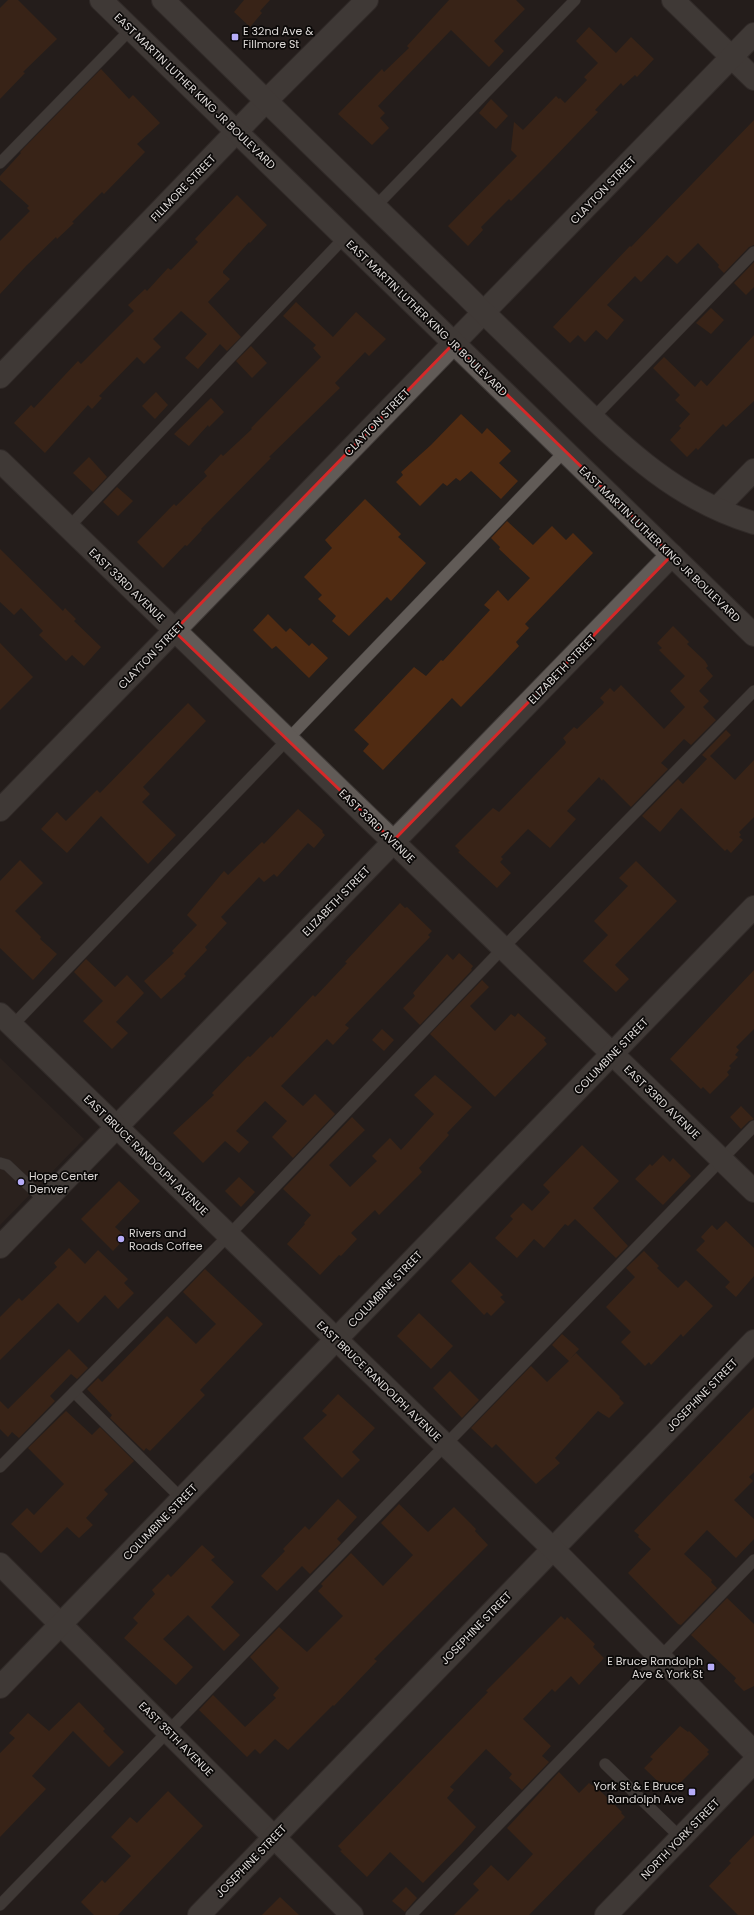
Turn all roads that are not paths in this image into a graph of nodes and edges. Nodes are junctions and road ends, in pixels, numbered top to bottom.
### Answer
1 (101, 0) edge
2 (163, 0) edge
3 (367, 0) edge
4 (576, 0) edge
5 (673, 0) edge
6 (131, 29) junction
7 (754, 34) edge
8 (732, 57) junction
9 (754, 79) edge
10 (266, 101) junction
11 (237, 132) junction
12 (0, 163) edge
13 (375, 207) junction
14 (345, 237) junction
15 (754, 252) edge
16 (484, 313) junction
17 (454, 343) junction
18 (0, 377) edge
19 (593, 418) junction
20 (564, 452) junction
21 (0, 461) edge
22 (754, 470) edge
23 (717, 508) junction
24 (754, 523) edge
25 (68, 528) junction
26 (672, 555) junction
27 (174, 631) junction
28 (754, 635) edge
29 (754, 691) edge
30 (288, 739) junction
31 (0, 810) edge
32 (394, 841) junction
33 (754, 907) edge
34 (503, 948) junction
35 (6, 1020) edge
36 (612, 1054) junction
37 (754, 1126) edge
38 (116, 1127) junction
39 (721, 1160) junction
40 (0, 1163) edge
41 (754, 1191) edge
42 (45, 1201) junction
43 (229, 1235) junction
44 (0, 1248) edge
45 (336, 1340) junction
46 (754, 1341) edge
47 (74, 1392) junction
48 (445, 1445) junction
49 (0, 1467) edge
50 (182, 1499) junction
51 (553, 1549) junction
52 (754, 1560) edge
53 (0, 1564) edge
54 (62, 1624) junction
55 (661, 1658) junction
56 (0, 1687) edge
57 (169, 1731) junction
58 (754, 1752) edge
59 (754, 1762) edge
60 (605, 1764) dead end
61 (274, 1837) junction
62 (681, 1838) junction
63 (0, 1905) edge
64 (199, 1915) edge
65 (352, 1915) edge
66 (411, 1915) edge
67 (606, 1915) edge

1 - 6 street, EAST MARTIN LUTHER KING JR BOULEVARD
2 - 10 street
3 - 10 street, FILLMORE STREET
4 - 13 lane
5 - 8 street
6 - 11 street, EAST MARTIN LUTHER KING JR BOULEVARD
6 - 12 lane
7 - 8 street, CLAYTON STREET
8 - 9 street
8 - 16 street, CLAYTON STREET
10 - 11 street, FILLMORE STREET
10 - 13 street
11 - 14 street, EAST MARTIN LUTHER KING JR BOULEVARD
11 - 18 street, FILLMORE STREET
13 - 16 street
14 - 17 street, EAST MARTIN LUTHER KING JR BOULEVARD
14 - 25 lane
15 - 19 lane
16 - 17 street, CLAYTON STREET
16 - 19 street
17 - 20 street, EAST MARTIN LUTHER KING JR BOULEVARD
17 - 27 street, CLAYTON STREET
19 - 23 street
20 - 26 street, EAST MARTIN LUTHER KING JR BOULEVARD
20 - 30 lane
21 - 25 street, EAST 33RD AVENUE
22 - 23 street
23 - 24 street
25 - 27 street, EAST 33RD AVENUE
26 - 28 street, EAST MARTIN LUTHER KING JR BOULEVARD
26 - 32 street, ELIZABETH STREET
27 - 30 street, EAST 33RD AVENUE
27 - 31 street, CLAYTON STREET
29 - 34 lane
30 - 32 street, EAST 33RD AVENUE
30 - 35 lane
32 - 34 street, EAST 33RD AVENUE
32 - 38 street, ELIZABETH STREET
33 - 36 street, COLUMBINE STREET
34 - 36 street, EAST 33RD AVENUE
34 - 43 lane
35 - 38 street, EAST BRUCE RANDOLPH AVENUE
36 - 39 street, EAST 33RD AVENUE
36 - 45 street, COLUMBINE STREET
37 - 39 lane
38 - 42 street, ELIZABETH STREET
38 - 43 street, EAST BRUCE RANDOLPH AVENUE
39 - 41 street, EAST 33RD AVENUE
39 - 48 lane
40 - 42 lane
42 - 44 street, ELIZABETH STREET
43 - 45 street, EAST BRUCE RANDOLPH AVENUE
43 - 47 lane
45 - 48 street, EAST BRUCE RANDOLPH AVENUE
45 - 50 street, COLUMBINE STREET
46 - 51 street, JOSEPHINE STREET
47 - 49 lane
47 - 50 lane
48 - 51 street, EAST BRUCE RANDOLPH AVENUE
48 - 57 lane
50 - 54 street, COLUMBINE STREET
51 - 55 street, EAST BRUCE RANDOLPH AVENUE
51 - 61 street, JOSEPHINE STREET
52 - 55 lane
53 - 54 street, EAST 35TH AVENUE
54 - 56 street, COLUMBINE STREET
54 - 57 street, EAST 35TH AVENUE
55 - 58 street, EAST BRUCE RANDOLPH AVENUE
55 - 66 lane
57 - 61 street, EAST 35TH AVENUE
57 - 63 lane
59 - 62 street, NORTH YORK STREET
60 - 62 lane
61 - 64 street, JOSEPHINE STREET
61 - 65 street, EAST 35TH AVENUE
62 - 67 street, NORTH YORK STREET

